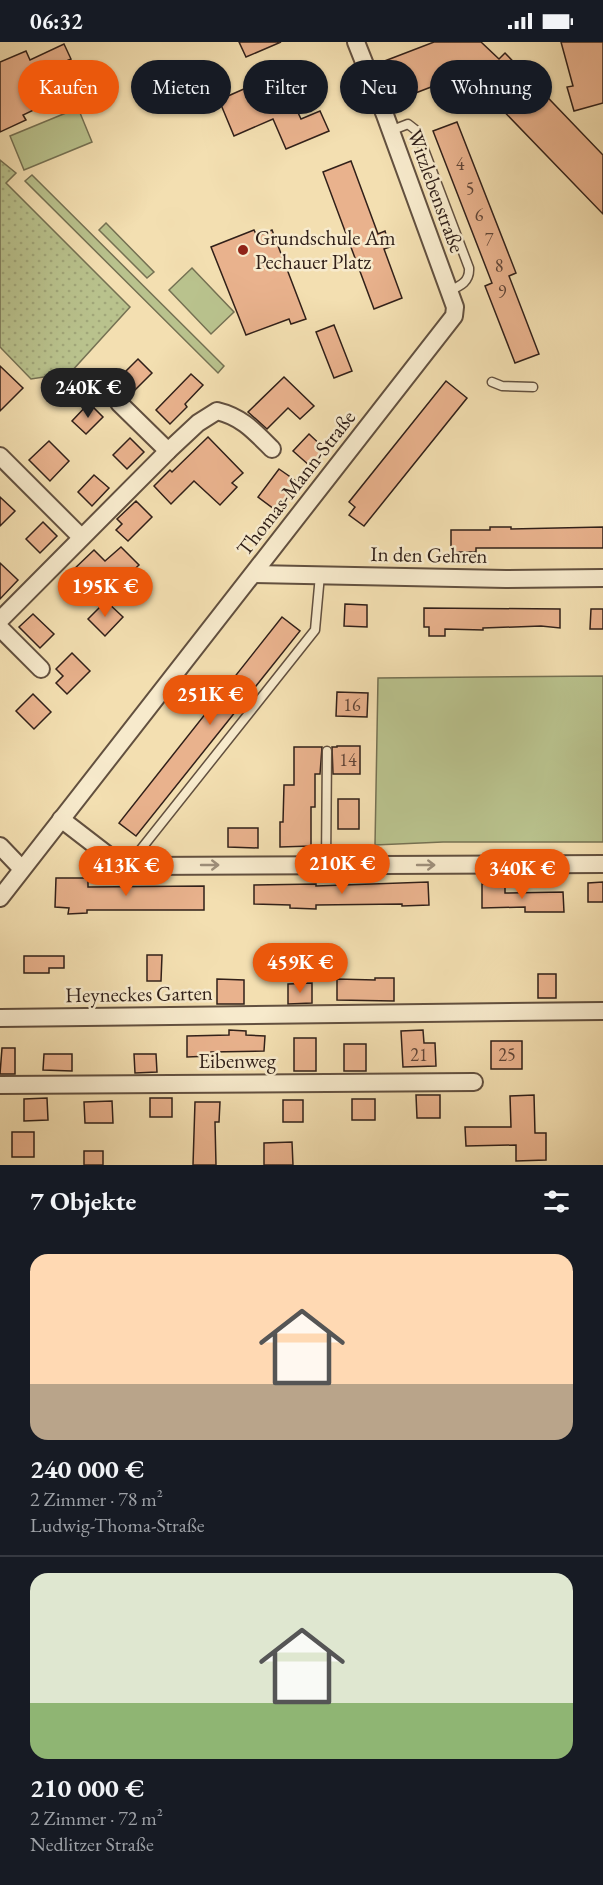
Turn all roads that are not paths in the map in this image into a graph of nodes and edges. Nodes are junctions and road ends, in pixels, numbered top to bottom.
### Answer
1 (356, 42) edge
2 (390, 131) junction
3 (449, 291) junction
4 (451, 323) joint
5 (492, 382) dead end
6 (532, 387) dead end
7 (119, 403) dead end
8 (272, 449) dead end
9 (168, 451) junction
10 (0, 456) edge
11 (81, 537) junction
12 (254, 574) junction
13 (320, 575) junction
14 (603, 578) edge
15 (0, 620) edge
16 (0, 628) edge
17 (41, 669) dead end
18 (327, 751) dead end
19 (61, 819) junction
20 (0, 846) edge
21 (130, 863) junction
22 (603, 864) edge
23 (326, 865) junction
24 (22, 869) junction
25 (0, 898) edge
26 (603, 1011) edge
27 (0, 1018) edge
28 (474, 1082) dead end
29 (0, 1085) edge

1 - 2 street, Witzlebenstraße
2 - 3 street, Witzlebenstraße
2 - 3 lane
3 - 4 street, Witzlebenstraße
4 - 12 street, Thomas-Mann-Straße
5 - 6 lane
7 - 9 street
8 - 9 street
9 - 11 street
10 - 11 street
11 - 15 street
12 - 13 street, In den Gehren
12 - 19 street, Thomas-Mann-Straße
13 - 14 street, In den Gehren
13 - 21 lane
16 - 17 street
18 - 23 lane
19 - 21 street
19 - 24 street, Thomas-Mann-Straße
20 - 24 street
21 -> 23 street
23 -> 22 street
24 - 25 street, Thomas-Mann-Straße
26 - 27 street, Heyneckes Garten
28 - 29 street, Eibenweg

